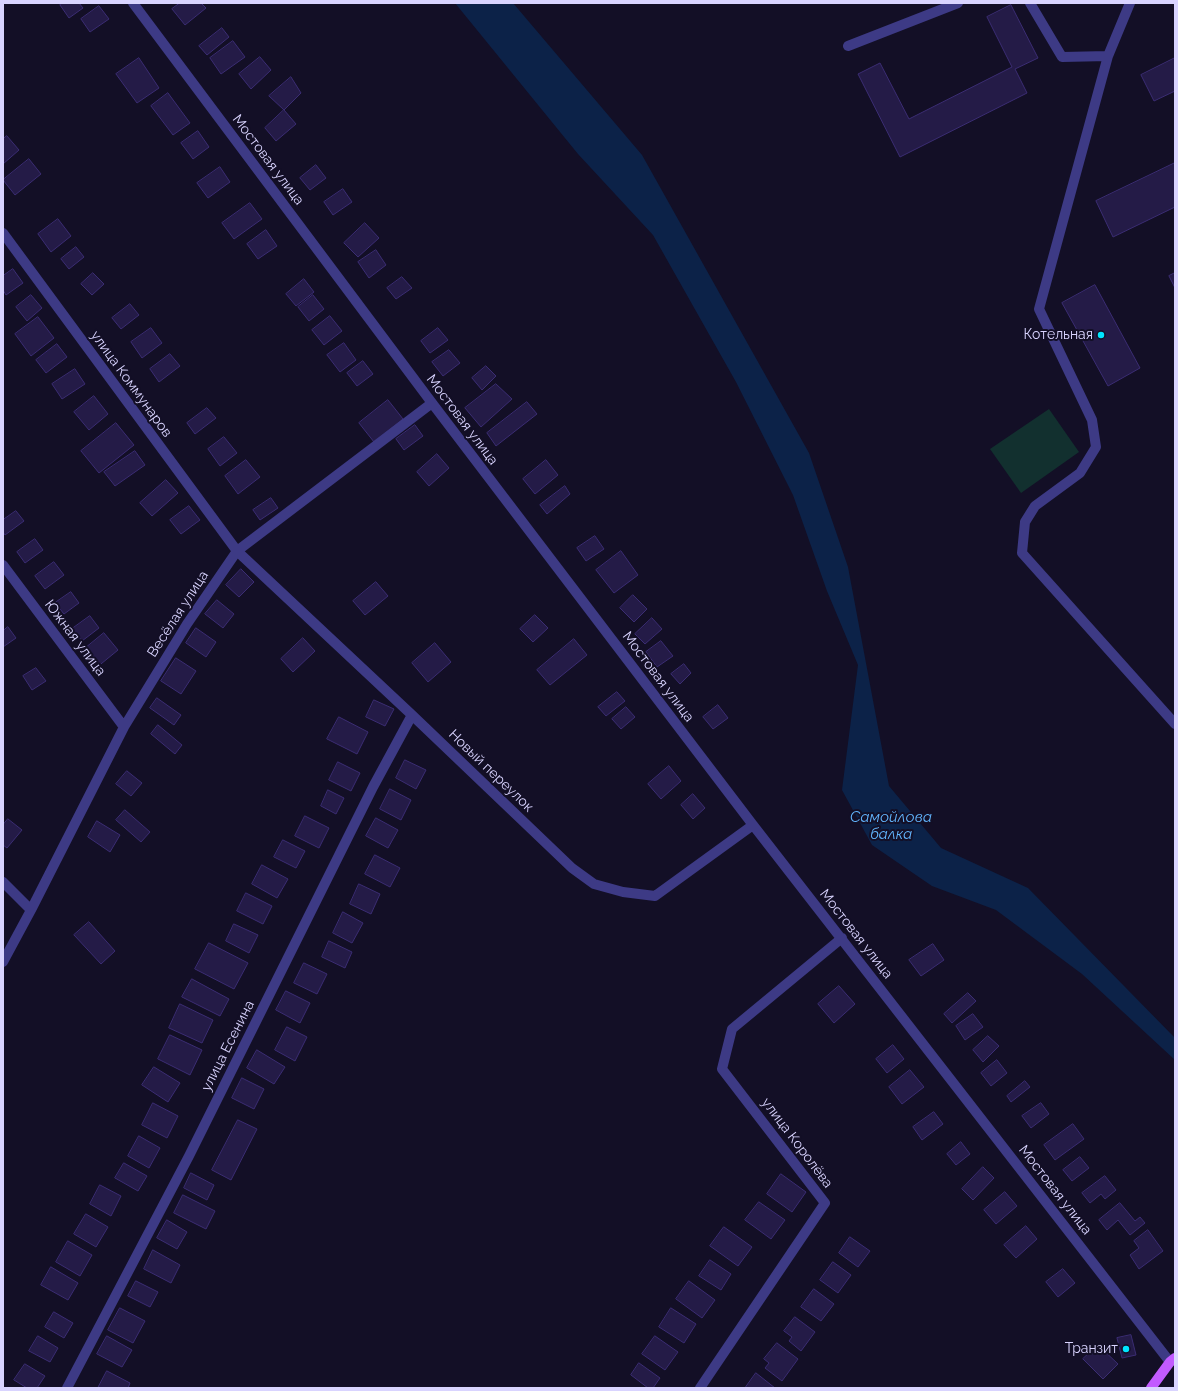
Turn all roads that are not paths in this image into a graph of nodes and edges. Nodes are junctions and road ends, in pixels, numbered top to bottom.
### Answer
1 (133, 3) edge
2 (958, 3) edge
3 (1030, 3) edge
4 (1130, 3) edge
5 (848, 46) dead end
6 (1108, 56) junction
7 (3, 233) edge
8 (432, 403) junction
9 (237, 551) junction
10 (3, 565) edge
11 (412, 715) junction
12 (1175, 724) edge
13 (124, 727) junction
14 (753, 825) junction
15 (3, 882) edge
16 (31, 910) junction
17 (842, 938) junction
18 (3, 962) edge
19 (1172, 1360) edge
20 (67, 1388) edge
21 (700, 1388) edge
22 (1151, 1388) edge

1 - 8 street, Мостовая улица
2 - 5 street
3 - 6 street
4 - 6 street
6 - 12 street
7 - 9 street, улица Коммунаров
8 - 9 street, Весёлая улица
8 - 14 street, Мостовая улица
9 - 11 street, Новый переулок
9 - 13 street, Весёлая улица
10 - 13 street, Южная улица
11 - 14 street, Новый переулок
11 - 20 street, улица Есенина
13 - 16 street, Весёлая улица
14 - 17 street, Мостовая улица
15 - 16 street
16 - 18 street, Весёлая улица
17 - 19 street, Мостовая улица
17 - 21 street, улица Королёва
19 - 22 main road

